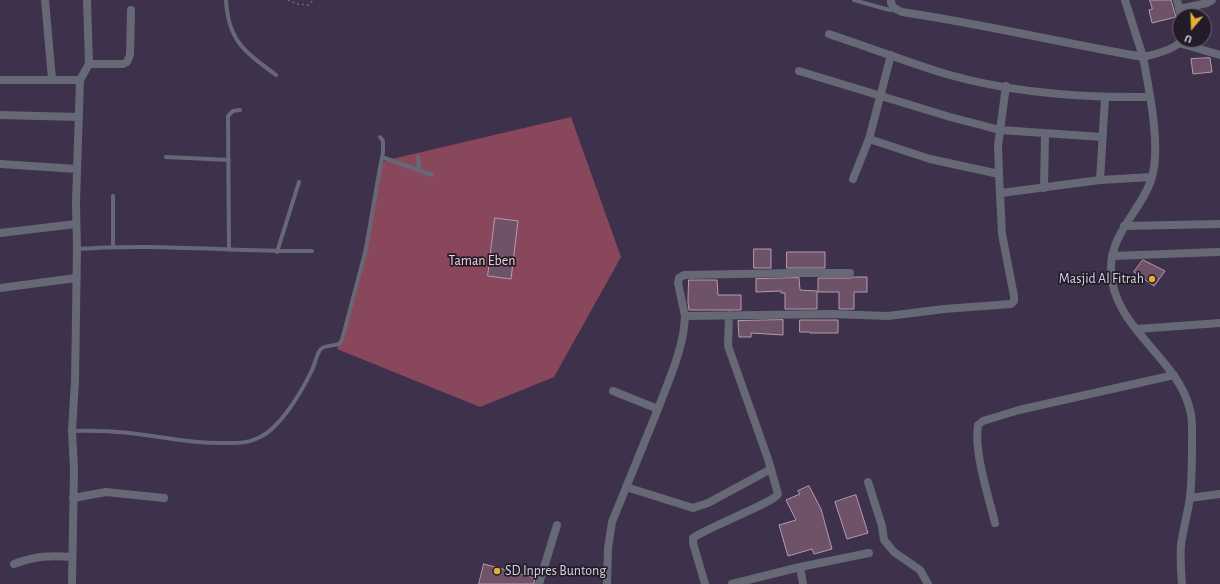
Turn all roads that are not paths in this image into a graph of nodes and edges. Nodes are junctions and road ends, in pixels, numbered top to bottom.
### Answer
1 (45, 0) edge
2 (87, 0) edge
3 (226, 0) edge
4 (854, 0) edge
5 (1124, 0) edge
6 (1177, 0) edge
7 (1212, 0) edge
8 (893, 4) edge
9 (1183, 8) edge
10 (1190, 8) edge
11 (131, 10) dead end
12 (829, 34) dead end
13 (1172, 46) edge
14 (1200, 48) edge
15 (891, 55) junction
16 (1220, 55) edge
17 (1143, 57) junction
18 (89, 64) junction
19 (799, 71) dead end
20 (276, 75) dead end
21 (52, 79) junction
22 (0, 80) edge
23 (80, 80) junction
24 (1006, 86) junction
25 (882, 97) junction
26 (1150, 97) junction
27 (1105, 98) junction
28 (240, 110) dead end
29 (0, 115) edge
30 (79, 117) junction
31 (1000, 130) junction
32 (1045, 134) junction
33 (380, 137) dead end
34 (1102, 138) junction
35 (869, 139) junction
36 (166, 157) dead end
37 (418, 157) dead end
38 (382, 158) junction
39 (228, 160) junction
40 (0, 164) edge
41 (77, 169) junction
42 (419, 170) junction
43 (998, 174) junction
44 (432, 175) dead end
45 (1152, 178) junction
46 (853, 179) dead end
47 (1100, 180) junction
48 (299, 182) dead end
49 (1044, 188) junction
50 (1001, 193) junction
51 (113, 196) dead end
52 (76, 224) junction
53 (1220, 224) edge
54 (1124, 226) junction
55 (0, 233) edge
56 (113, 246) junction
57 (77, 249) junction
58 (229, 250) junction
59 (277, 252) junction
60 (312, 252) dead end
61 (1218, 252) dead end
62 (1112, 256) junction
63 (850, 273) dead end
64 (76, 278) junction
65 (0, 288) edge
66 (729, 315) junction
67 (685, 316) junction
68 (1220, 323) edge
69 (1137, 329) junction
70 (1174, 375) junction
71 (613, 391) dead end
72 (658, 409) junction
73 (72, 431) junction
74 (771, 469) junction
75 (868, 482) dead end
76 (626, 487) junction
77 (1220, 494) edge
78 (73, 498) junction
79 (164, 498) dead end
80 (1190, 498) junction
81 (994, 523) dead end
82 (557, 525) dead end
83 (869, 553) dead end
84 (72, 557) junction
85 (14, 564) dead end
86 (800, 567) junction
87 (72, 584) edge
88 (539, 584) edge
89 (608, 584) edge
90 (705, 584) edge
91 (732, 584) edge
92 (803, 584) edge
93 (928, 584) edge
94 (1182, 584) edge

1 - 21 street
2 - 18 street
3 - 20 lane
4 - 8 lane
5 - 17 street
6 - 9 street
7 - 10 street
8 - 17 street
11 - 18 street
12 - 15 street
13 - 17 street
14 - 16 street
15 - 24 street
15 - 25 street
17 - 26 street
18 - 23 street
19 - 25 street
21 - 22 street
21 - 23 street
23 - 30 street
24 - 27 street
24 - 31 street
25 - 31 street
25 - 35 street
26 - 27 street
26 - 45 street
27 - 34 street
28 - 39 lane
29 - 30 street
30 - 41 street
31 - 32 street
31 - 43 street
32 - 34 street
32 - 49 street
33 - 38 lane
34 - 47 street
35 - 43 street
35 - 46 street
36 - 39 lane
37 - 42 lane
38 - 42 lane
38 - 73 lane
39 - 58 lane
40 - 41 street
41 - 52 street
42 - 44 lane
43 - 50 street
45 - 47 street
45 - 54 street
47 - 49 street
48 - 59 lane
49 - 50 street
50 - 66 street
51 - 56 lane
52 - 55 street
52 - 57 street
53 - 54 street
54 - 62 street
56 - 57 lane
56 - 58 lane
57 - 64 street
58 - 59 lane
59 - 60 lane
61 - 62 street
62 - 69 street
63 - 67 street
64 - 65 street
64 - 73 street
66 - 67 street
66 - 74 street
67 - 72 street
68 - 69 street
69 - 70 street
70 - 80 street
70 - 81 street
71 - 72 street
72 - 76 street
73 - 78 street
74 - 76 street
74 - 90 street
75 - 93 street
76 - 89 street
77 - 80 street
78 - 79 street
78 - 84 street
80 - 94 street
82 - 88 street
83 - 86 street
84 - 85 street
84 - 87 street
86 - 91 street
86 - 92 street

